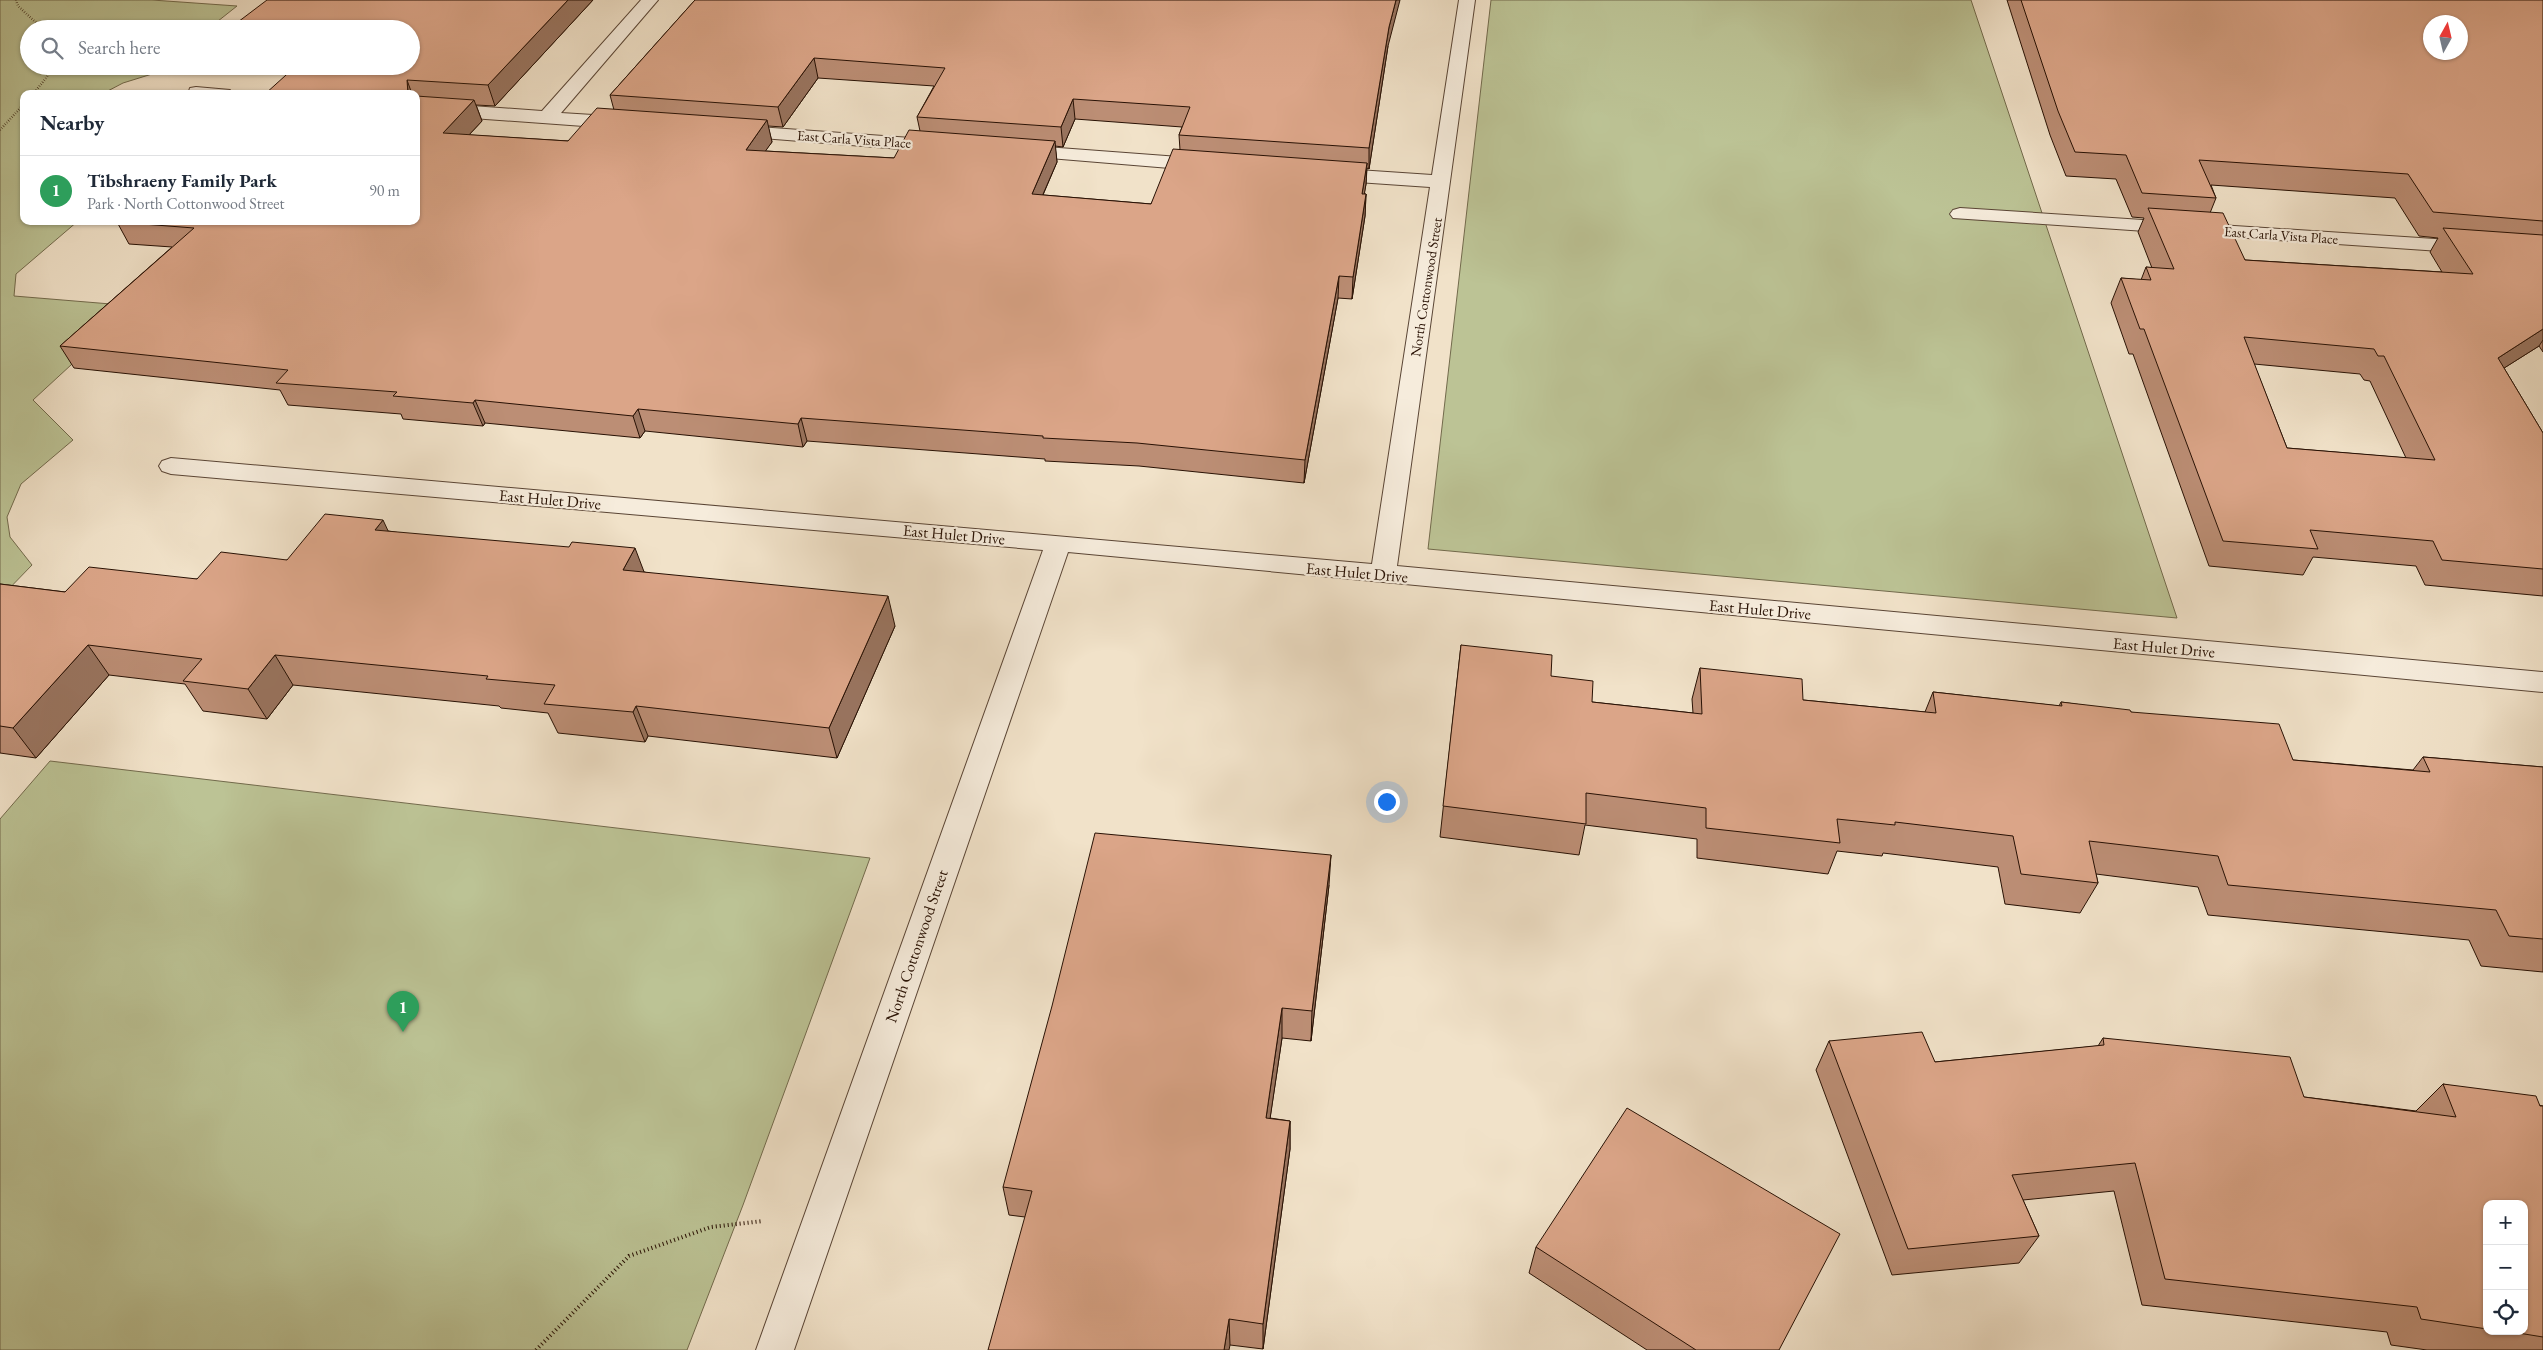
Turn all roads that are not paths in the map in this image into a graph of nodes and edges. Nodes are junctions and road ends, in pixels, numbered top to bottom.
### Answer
1 (650, 0) edge
2 (1467, 0) edge
3 (420, 108) edge
4 (547, 117) junction
5 (646, 124) edge
6 (716, 130) edge
7 (954, 147) edge
8 (1004, 150) edge
9 (1223, 166) edge
10 (1312, 173) edge
11 (1442, 182) junction
12 (1960, 214) dead end
13 (2543, 252) edge
14 (171, 466) dead end
15 (1058, 543) junction
16 (1383, 574) junction
17 (2543, 682) edge
18 (775, 1350) edge

1 - 4 street
2 - 11 street, North Cottonwood Street
3 - 4 street
4 - 5 street
6 - 7 street, East Carla Vista Place
8 - 9 street
10 - 11 street
11 - 16 street, North Cottonwood Street
12 - 13 street, East Carla Vista Place
14 - 15 street, East Hulet Drive
15 - 16 street, East Hulet Drive
15 - 18 street, North Cottonwood Street
16 - 17 street, East Hulet Drive

